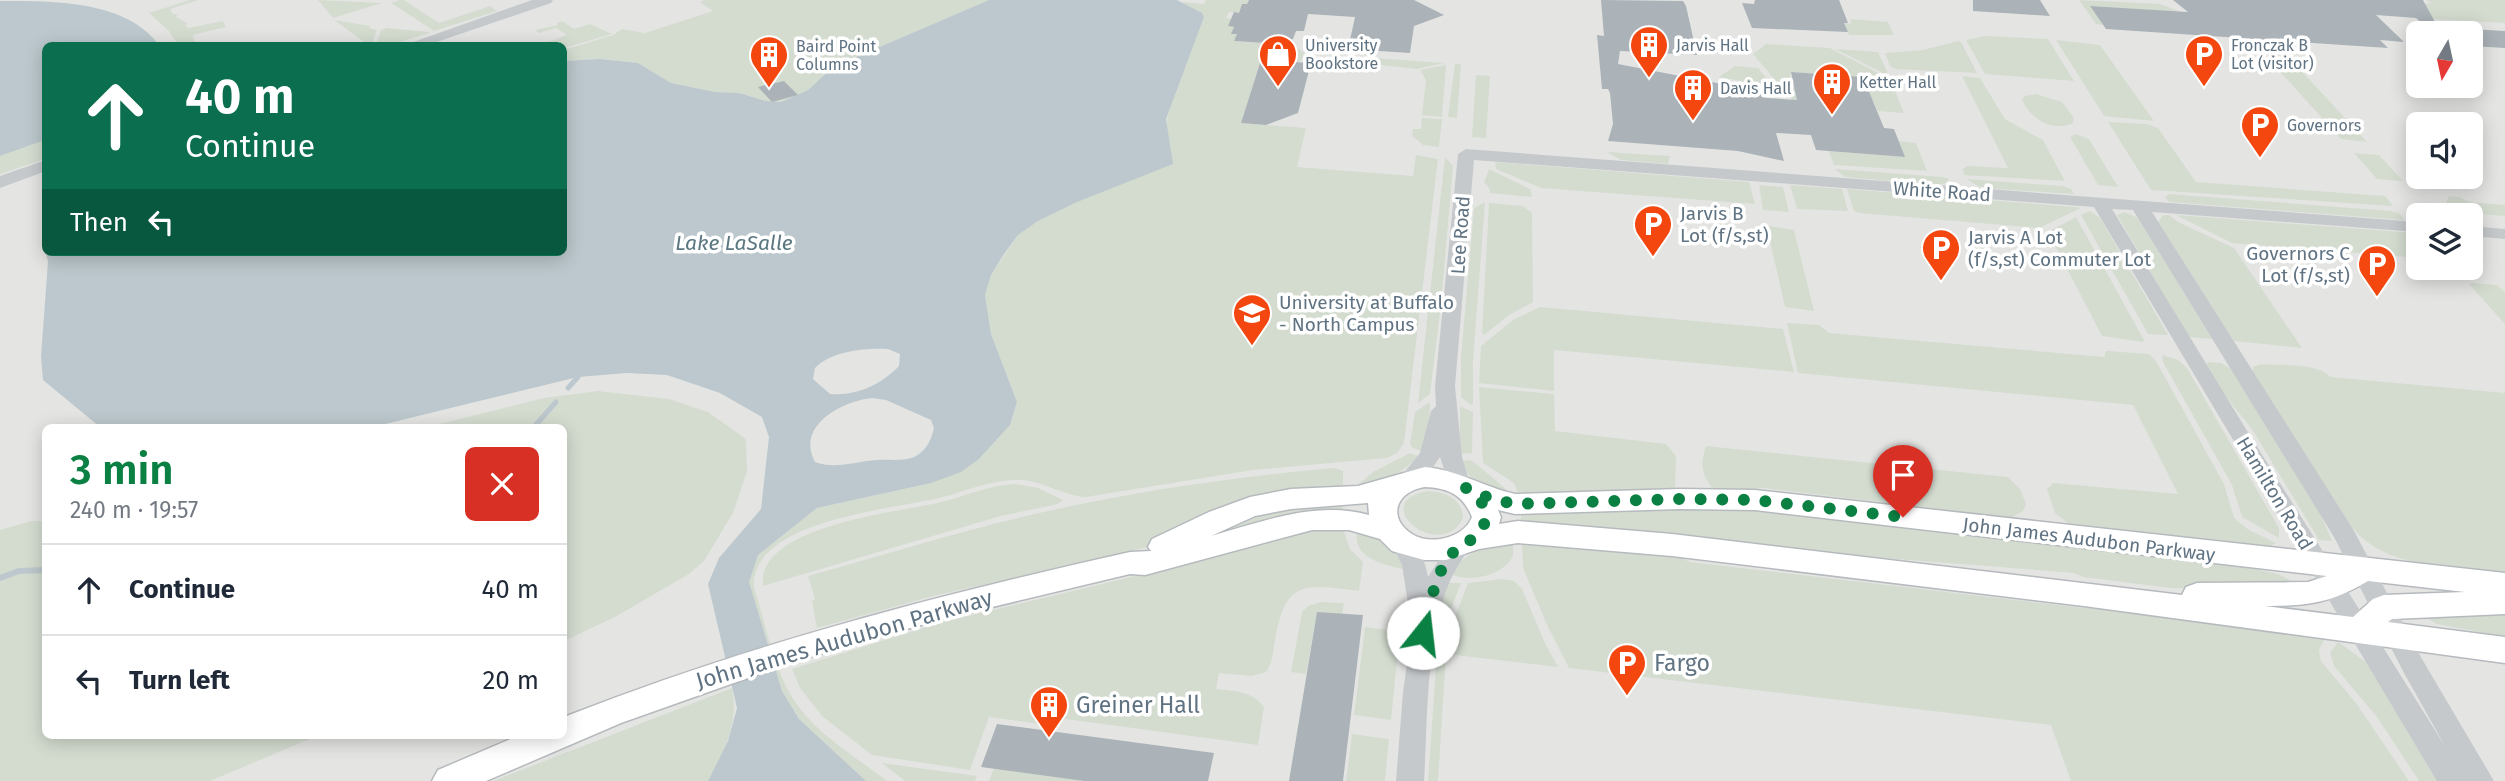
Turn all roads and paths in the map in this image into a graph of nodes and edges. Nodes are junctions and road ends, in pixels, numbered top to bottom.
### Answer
1 (547, 0) edge
2 (421, 42) edge
3 (1466, 154) joint
4 (42, 166) edge
5 (7, 179) edge
6 (2100, 203) junction
7 (2139, 206) junction
8 (2406, 226) edge
9 (2483, 232) edge
10 (2505, 234) edge
11 (1446, 399) junction
12 (1402, 483) junction
13 (1463, 486) junction
14 (1397, 536) junction
15 (1466, 543) junction
16 (1130, 563) junction
17 (2364, 569) junction
18 (2325, 576) junction
19 (2505, 585) edge
20 (2084, 594) junction
21 (2505, 602) edge
22 (2384, 607) junction
23 (2359, 631) junction
24 (1423, 633) junction
25 (2399, 637) junction
26 (2505, 650) edge
27 (567, 731) edge
28 (546, 739) edge
29 (450, 781) edge
30 (1410, 781) edge
31 (2452, 781) edge
32 (2480, 781) edge

1 - 2 street
3 - 6 street, White Road
3 - 11 street, Lee Road
4 - 5 street
6 - 7 street, White Road
6 - 18 street, Hamilton Road
7 - 8 street, White Road
7 - 17 street, Hamilton Road
9 - 10 street
11 - 12 street, Lee Road
11 - 13 street, Lee Road
12 - 13 main road
12 - 14 main road
12 - 16 main road, John James Audubon Parkway
13 - 15 main road
13 - 18 main road, John James Audubon Parkway
14 - 15 main road
14 - 16 main road, John James Audubon Parkway
14 - 24 street
15 - 20 main road
15 - 24 street
16 - 27 main road, John James Audubon Parkway
17 - 18 main road
17 - 19 main road
17 - 22 street, Hamilton Road
18 - 20 main road
18 - 23 street, Hamilton Road
20 - 23 main road
21 - 22 main road
22 - 23 main road
22 - 25 street, Hamilton Road
23 - 25 main road
23 - 31 street, Hamilton Road
24 - 30 street
25 - 26 main road
25 - 32 street, Hamilton Road
28 - 29 main road

